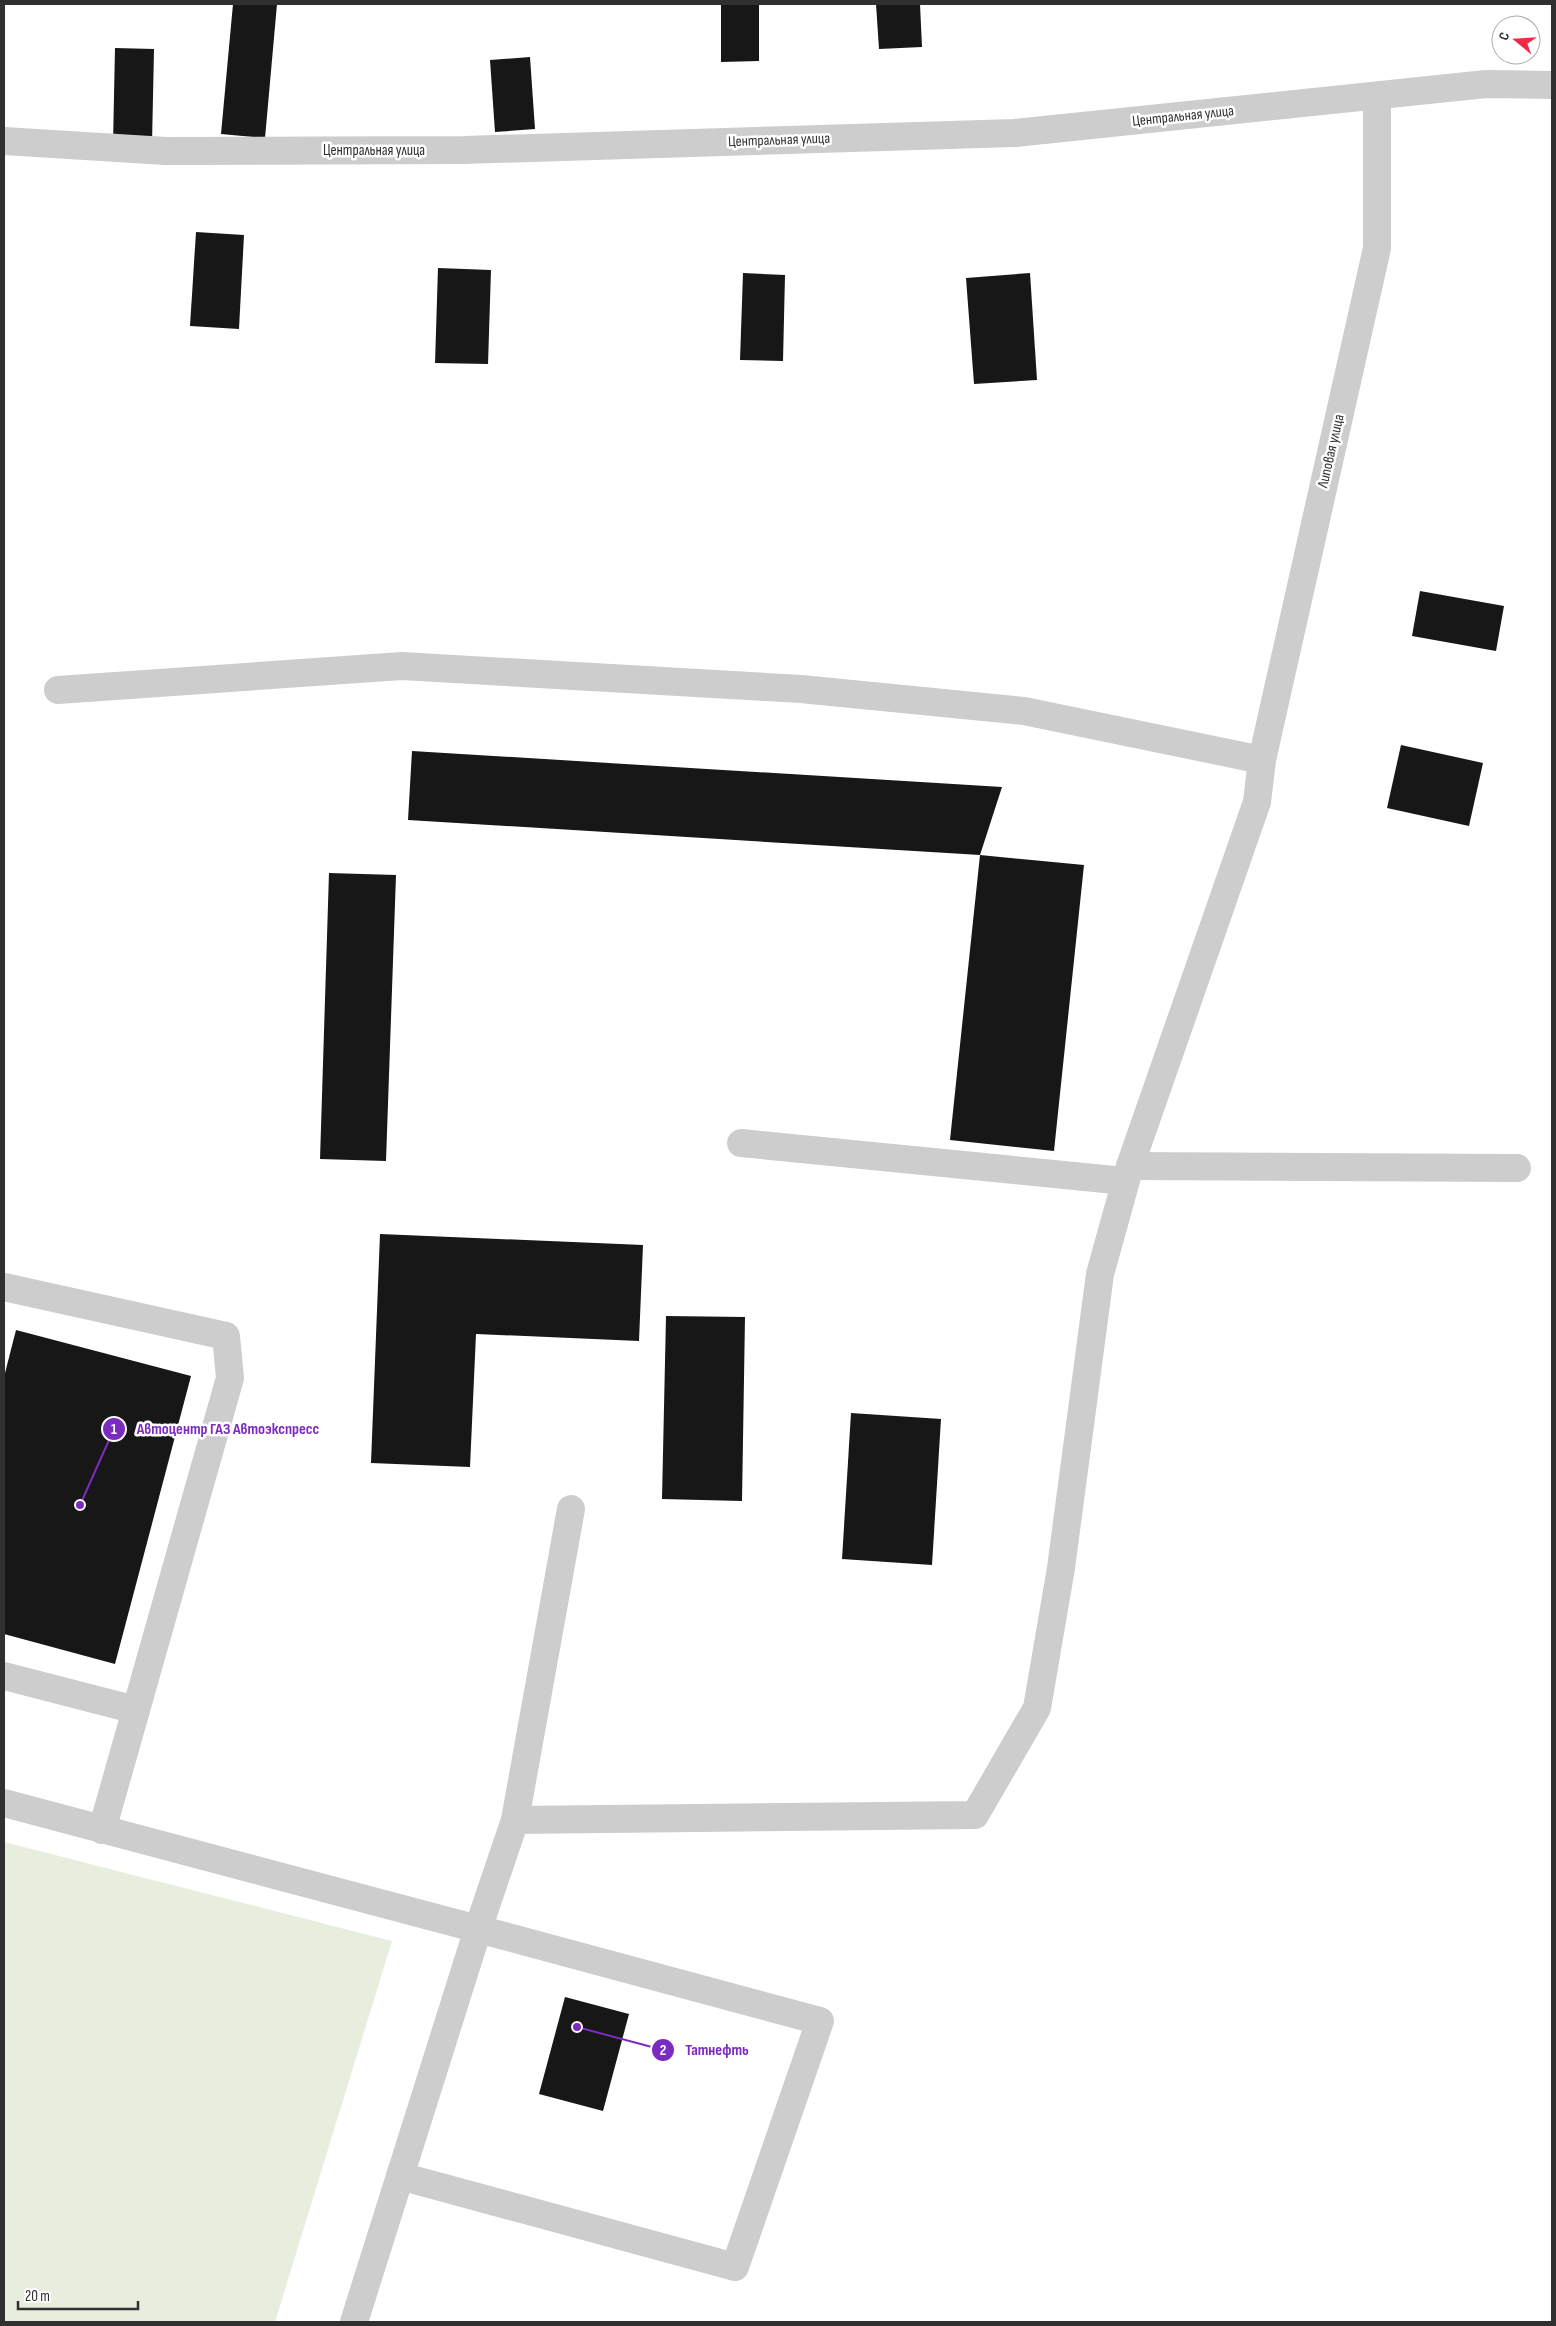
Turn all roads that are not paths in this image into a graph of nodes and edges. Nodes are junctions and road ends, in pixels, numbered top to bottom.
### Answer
1 (1552, 85) edge
2 (1377, 96) junction
3 (4, 140) edge
4 (58, 690) dead end
5 (1262, 760) junction
6 (741, 1143) dead end
7 (1517, 1168) dead end
8 (1127, 1174) junction
9 (4, 1287) edge
10 (571, 1509) dead end
11 (4, 1676) edge
12 (136, 1710) junction
13 (4, 1803) edge
14 (515, 1820) junction
15 (102, 1830) junction
16 (478, 1930) junction
17 (400, 2176) junction
18 (354, 2322) edge

1 - 2 street, Центральная улица
2 - 3 street, Центральная улица
2 - 5 street, Липовая улица
4 - 5 street
5 - 8 street, Липовая улица
6 - 8 street
7 - 8 street
8 - 14 street, Липовая улица
9 - 12 street
10 - 14 street
11 - 12 street
12 - 15 street
13 - 15 street
14 - 16 street
15 - 16 street
16 - 17 street
16 - 17 street
17 - 18 street

